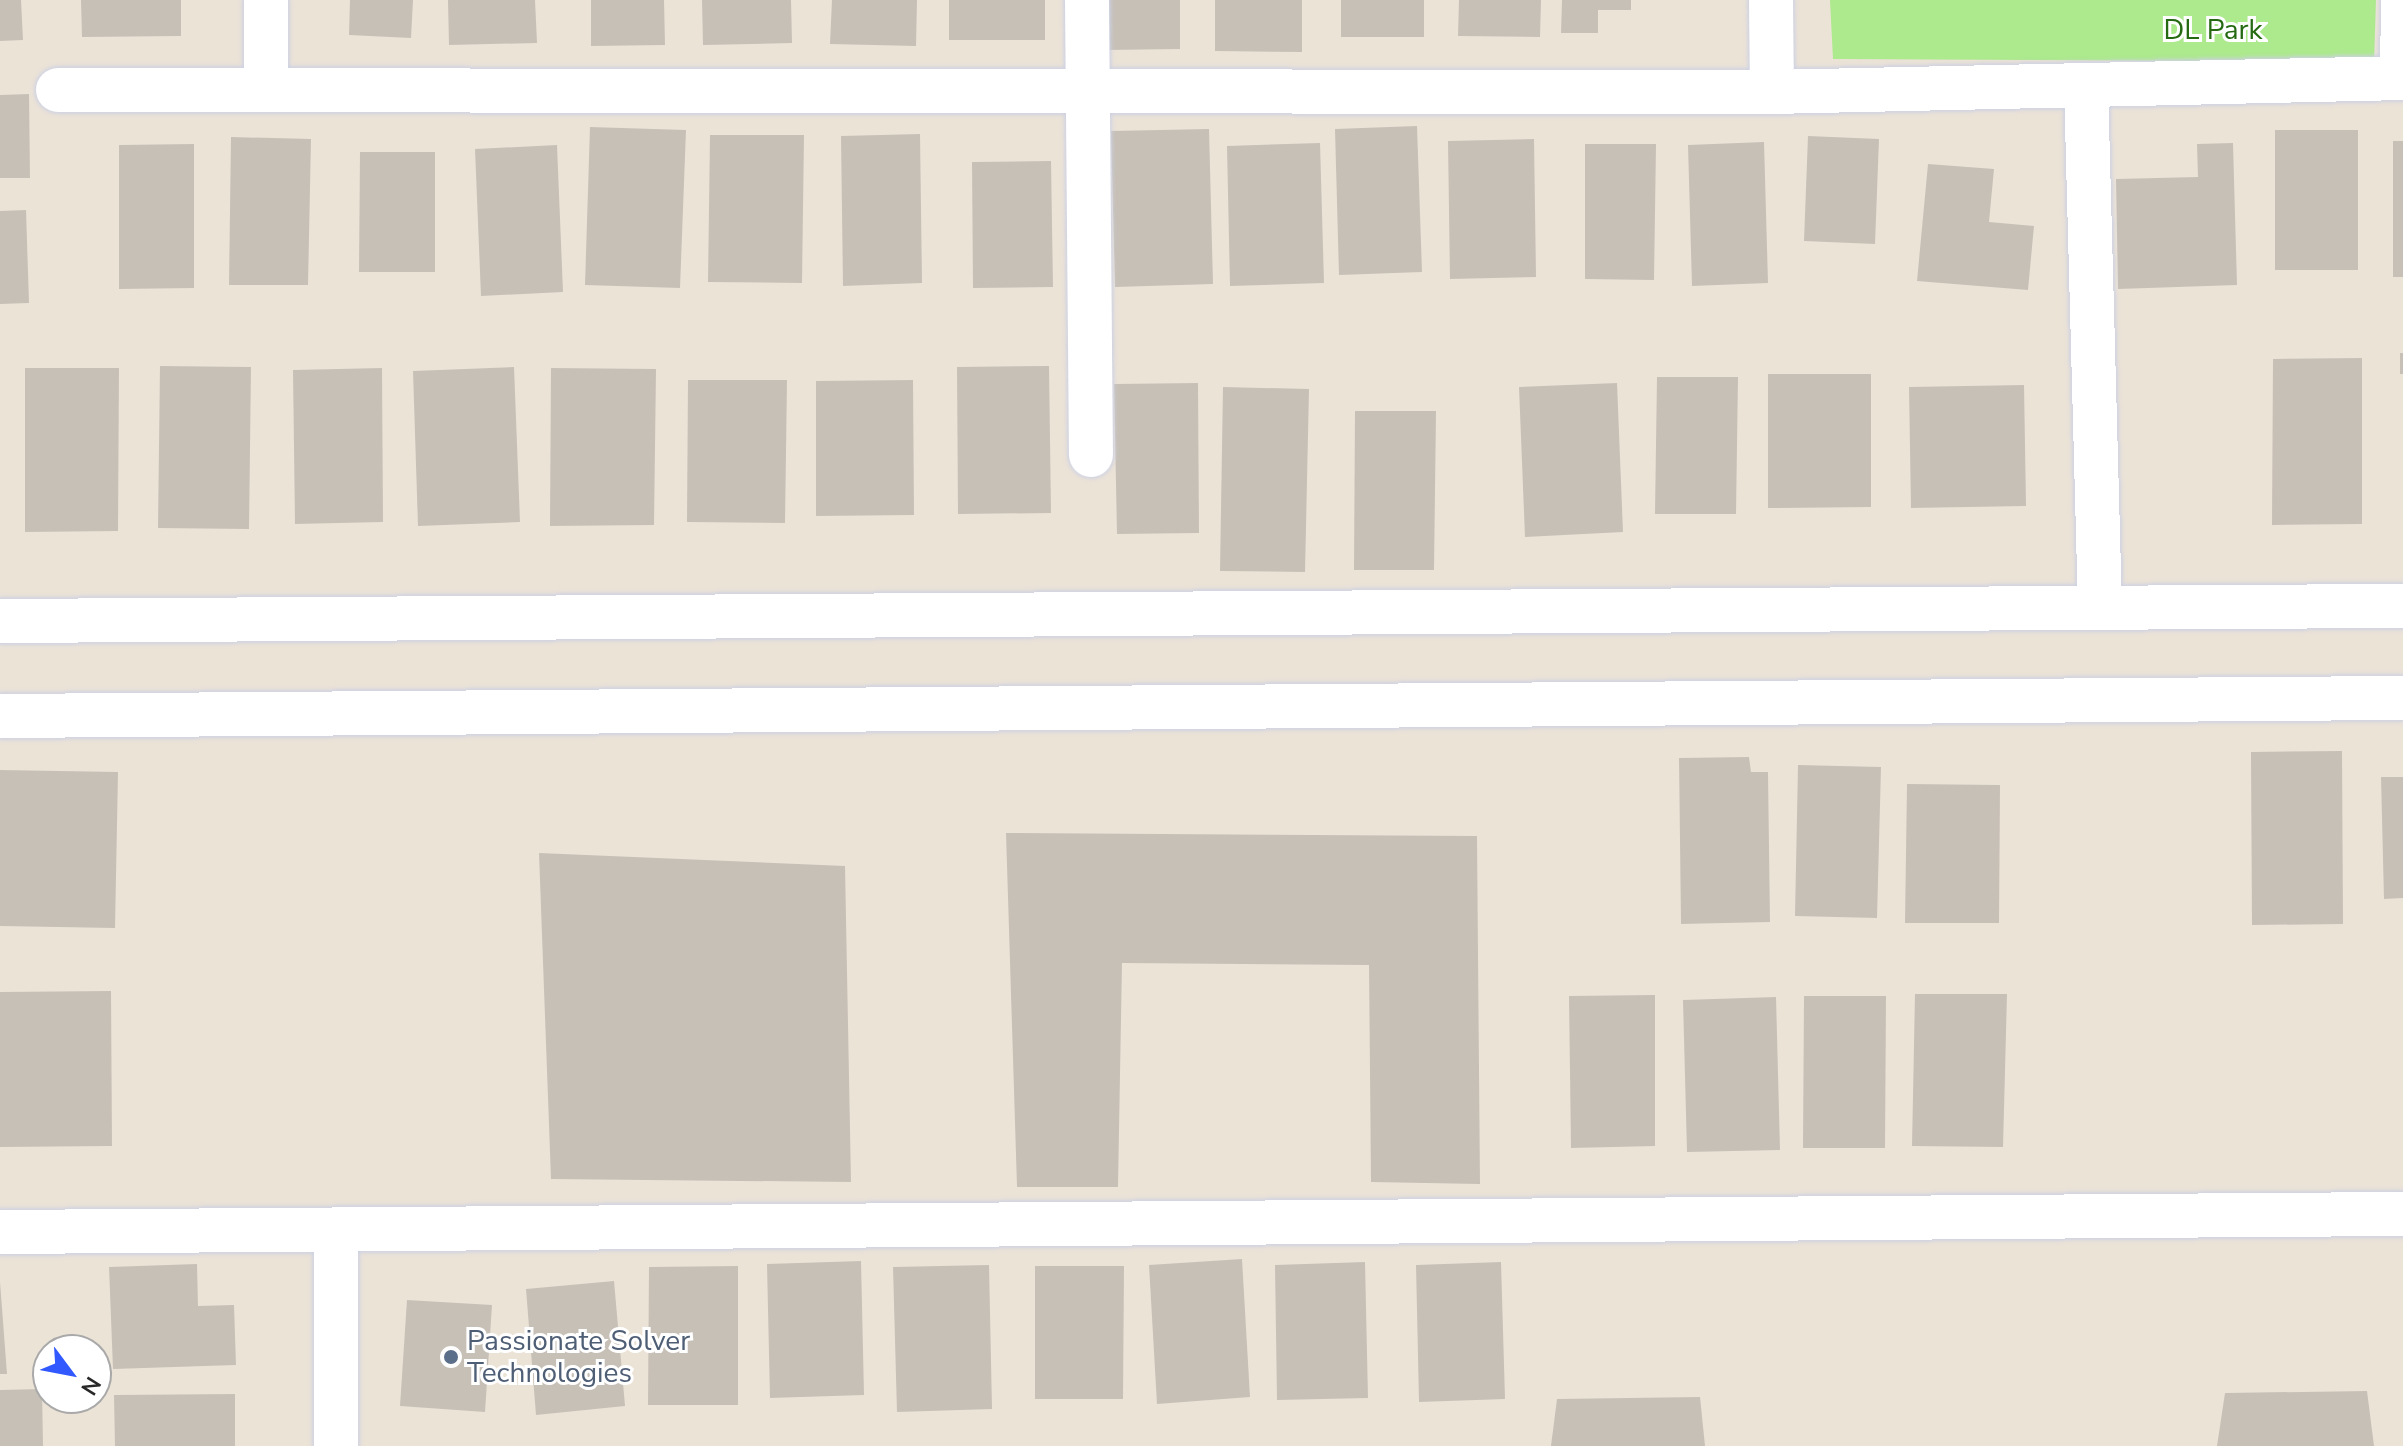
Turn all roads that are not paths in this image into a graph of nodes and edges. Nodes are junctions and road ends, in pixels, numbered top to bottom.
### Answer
1 (266, 0) edge
2 (1087, 0) edge
3 (1771, 0) edge
4 (2403, 0) edge
5 (2403, 78) edge
6 (2086, 85) junction
7 (266, 87) junction
8 (58, 90) dead end
9 (1084, 90) junction
10 (1772, 92) junction
11 (1091, 455) dead end
12 (2403, 606) edge
13 (2100, 608) junction
14 (0, 621) edge
15 (2403, 698) edge
16 (0, 716) edge
17 (2403, 1214) edge
18 (336, 1230) junction
19 (0, 1232) edge
20 (336, 1446) edge

1 - 7 street
2 - 9 street
3 - 10 street
4 - 5 street
5 - 6 street
6 - 10 street
6 - 13 street
7 - 8 street
7 - 9 street
9 - 10 street
9 - 11 street
12 - 13 street
13 - 14 street
15 - 16 street
17 - 18 street
18 - 19 street
18 - 20 street

